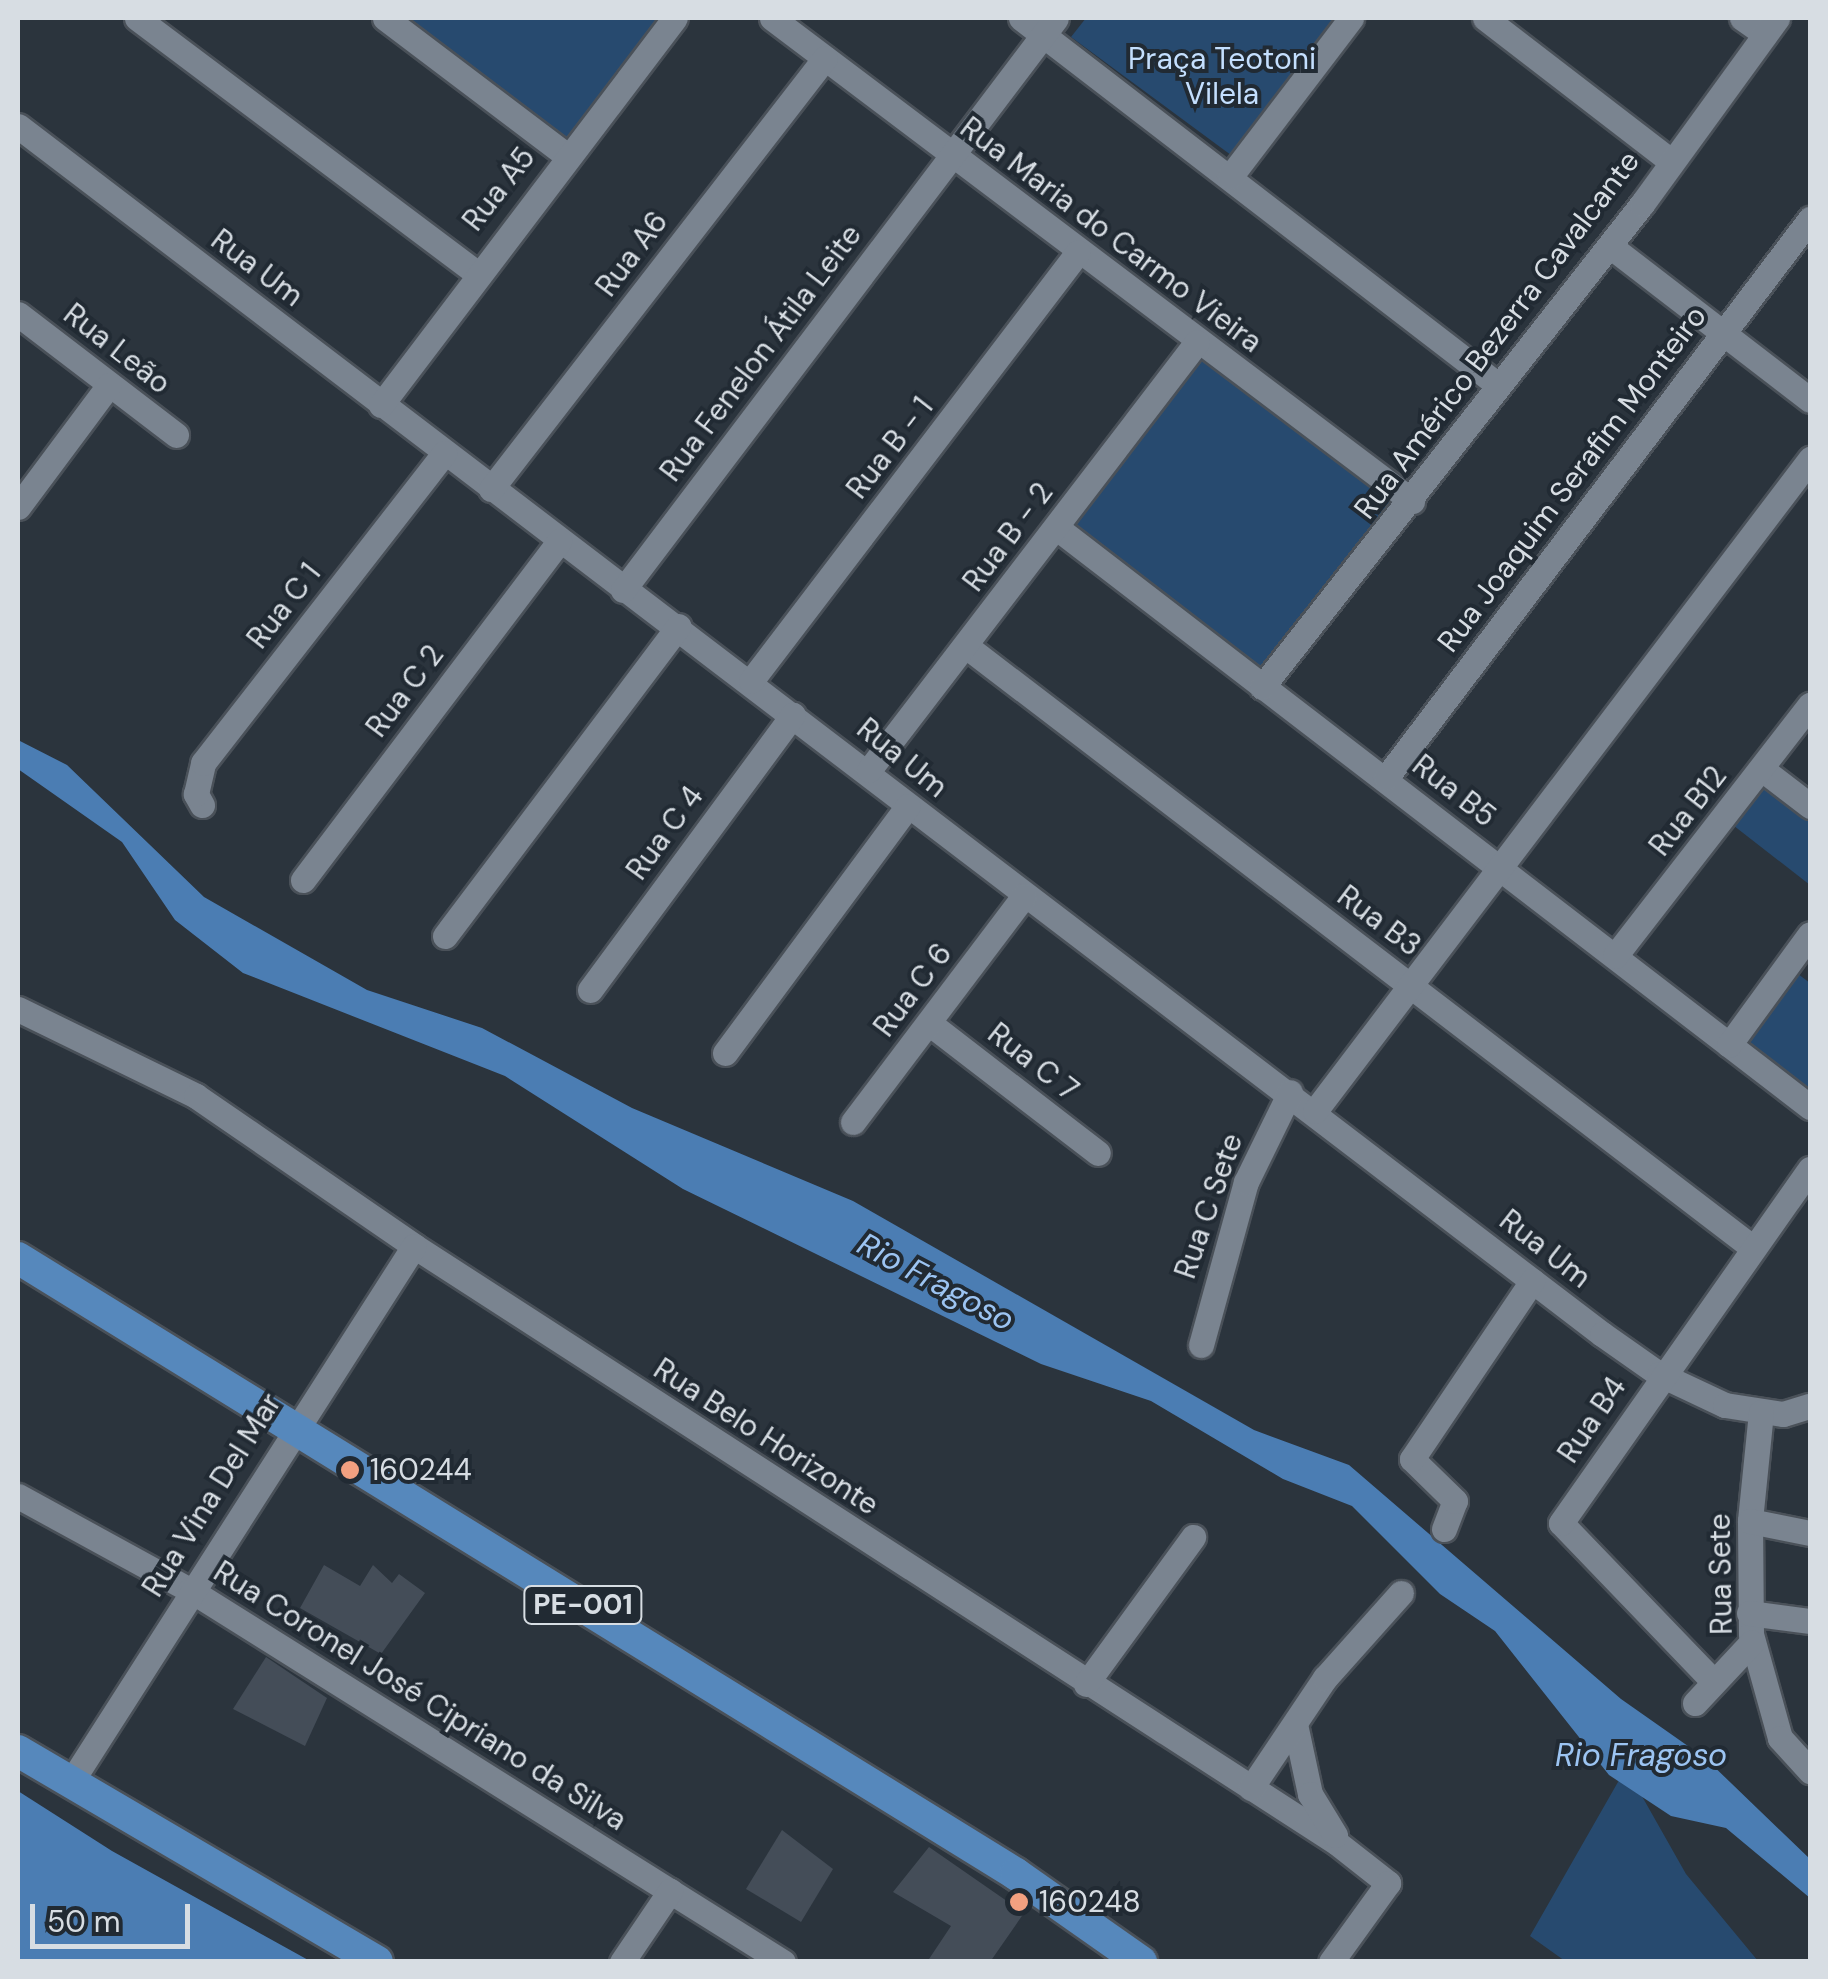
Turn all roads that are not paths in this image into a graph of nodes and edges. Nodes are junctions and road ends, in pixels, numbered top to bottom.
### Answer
1 (138, 18) edge
2 (385, 18) edge
3 (676, 18) edge
4 (772, 18) edge
5 (1021, 18) edge
6 (1351, 18) edge
7 (1485, 18) edge
8 (1742, 18) edge
9 (1050, 26) edge
10 (1771, 26) edge
11 (826, 58) junction
12 (18, 126) edge
13 (950, 154) junction
14 (566, 155) junction
15 (1671, 161) junction
16 (1230, 176) junction
17 (1810, 219) edge
18 (1610, 246) junction
19 (1078, 252) junction
20 (475, 272) junction
21 (18, 314) edge
22 (1724, 334) junction
23 (1197, 342) junction
24 (108, 385) junction
25 (1498, 385) junction
26 (1810, 400) edge
27 (381, 404) junction
28 (176, 436) dead end
29 (444, 453) junction
30 (1810, 460) edge
31 (491, 489) junction
32 (1412, 502) junction
33 (18, 508) edge
34 (1057, 528) junction
35 (559, 541) junction
36 (623, 590) junction
37 (679, 626) junction
38 (966, 646) junction
39 (751, 681) junction
40 (1262, 688) junction
41 (1810, 705) edge
42 (793, 715) junction
43 (869, 770) junction
44 (1762, 770) junction
45 (1386, 778) junction
46 (202, 805) dead end
47 (908, 806) junction
48 (1810, 806) edge
49 (1500, 869) junction
50 (303, 880) dead end
51 (1024, 896) junction
52 (1810, 934) edge
53 (445, 936) dead end
54 (1616, 956) junction
55 (1411, 984) junction
56 (590, 990) dead end
57 (18, 1009) edge
58 (930, 1023) junction
59 (1729, 1045) junction
60 (725, 1053) dead end
61 (1290, 1092) junction
62 (1810, 1107) edge
63 (1316, 1111) junction
64 (853, 1122) dead end
65 (1098, 1153) dead end
66 (1810, 1169) edge
67 (414, 1246) junction
68 (1753, 1248) junction
69 (18, 1258) edge
70 (1532, 1281) junction
71 (1202, 1345) dead end
72 (1659, 1374) junction
73 (1810, 1406) edge
74 (1762, 1412) junction
75 (294, 1426) junction
76 (18, 1496) edge
77 (1750, 1521) junction
78 (1444, 1529) dead end
79 (1810, 1533) edge
80 (1193, 1537) dead end
81 (190, 1590) junction
82 (1401, 1593) dead end
83 (1748, 1614) junction
84 (1810, 1621) edge
85 (1752, 1642) junction
86 (1713, 1681) junction
87 (1086, 1684) junction
88 (1694, 1703) dead end
89 (1295, 1724) junction
90 (18, 1751) edge
91 (1810, 1771) edge
92 (71, 1782) junction
93 (1251, 1788) junction
94 (1351, 1854) junction
95 (670, 1891) junction
96 (376, 1962) edge
97 (622, 1962) edge
98 (783, 1962) edge
99 (1141, 1962) edge
100 (1332, 1962) edge

1 - 20 street
2 - 14 street
3 - 14 street, Rua A5
4 - 11 street, Rua Maria do Carmo Vieira
5 - 9 street
6 - 16 street
7 - 15 street
8 - 10 street
9 - 13 street, Rua Fenelon Átila Leite
9 - 16 street
10 - 15 street, Rua Américo Bezerra Cavalcante
11 - 13 street, Rua Maria do Carmo Vieira
11 - 31 street, Rua A6
12 - 27 street, Rua Um
13 - 19 street, Rua Maria do Carmo Vieira
13 - 36 street, Rua Fenelon Átila Leite
14 - 20 street, Rua A5
15 - 18 street, Rua Américo Bezerra Cavalcante
16 - 25 street
17 - 22 street, Rua Joaquim Serafim Monteiro
18 - 22 street
18 - 25 street, Rua Américo Bezerra Cavalcante
19 - 23 street, Rua Maria do Carmo Vieira
19 - 39 street, Rua B - 1
20 - 27 street, Rua A5
21 - 24 street, Rua Leão
22 - 26 street
22 - 45 street, Rua Joaquim Serafim Monteiro
23 - 32 street, Rua Maria do Carmo Vieira
23 - 34 street, Rua B - 2
24 - 28 street, Rua Leão
24 - 33 street
25 - 32 street, Rua Américo Bezerra Cavalcante
27 - 29 street, Rua Um
29 - 31 street, Rua Um
29 - 46 street, Rua C 1
30 - 49 street
31 - 35 street, Rua Um
32 - 40 street, Rua Américo Bezerra Cavalcante
34 - 38 street, Rua B - 2
34 - 40 street, Rua B5
35 - 36 street, Rua Um
35 - 50 street, Rua C 2
36 - 37 street, Rua Um
37 - 39 street, Rua Um
37 - 53 street
38 - 43 street, Rua B - 2
38 - 55 street, Rua B3
39 - 42 street, Rua Um
40 - 45 street, Rua B5
41 - 44 street, Rua B12
42 - 43 street, Rua Um
42 - 56 street, Rua C 4
43 - 47 street, Rua Um
44 - 48 street
44 - 54 street, Rua B12
45 - 49 street, Rua B5
47 - 51 street, Rua Um
47 - 60 street
49 - 54 street, Rua B5
49 - 55 street
51 - 58 street, Rua C 6
51 - 61 street, Rua Um
52 - 59 street
54 - 59 street, Rua B5
55 - 63 street
55 - 68 street, Rua B3
57 - 67 street, Rua Belo Horizonte
58 - 64 street, Rua C 6
58 - 65 street, Rua C 7
59 - 62 street, Rua B5
61 - 63 street, Rua Um
61 - 71 street, Rua C Sete
63 - 70 street, Rua Um
66 - 68 street, Rua B4
67 - 75 street, Rua Vina Del Mar
67 - 87 street, Rua Belo Horizonte
68 - 72 street, Rua B4
69 - 75 main road, PE-001
70 - 72 street, Rua Um
70 - 78 street
72 - 74 street, Rua Um
72 - 86 street, Rua B4
73 - 74 street
74 - 77 street, Rua Sete
75 - 81 street, Rua Vina Del Mar
75 - 99 main road, PE-001
76 - 81 street, Rua Coronel José Cipriano da Silva
77 - 79 street
77 - 83 street, Rua Sete
80 - 87 street
81 - 92 street, Rua Vina Del Mar
81 - 95 street, Rua Coronel José Cipriano da Silva
82 - 89 street
83 - 84 street
83 - 85 street, Rua Sete
85 - 86 street
85 - 91 street, Rua Sete
86 - 88 street
87 - 93 street, Rua Belo Horizonte
89 - 93 street
89 - 94 street
90 - 92 main road
92 - 96 main road
93 - 94 street, Rua Belo Horizonte
94 - 100 street, Rua Belo Horizonte
95 - 97 street
95 - 98 street, Rua Coronel José Cipriano da Silva

